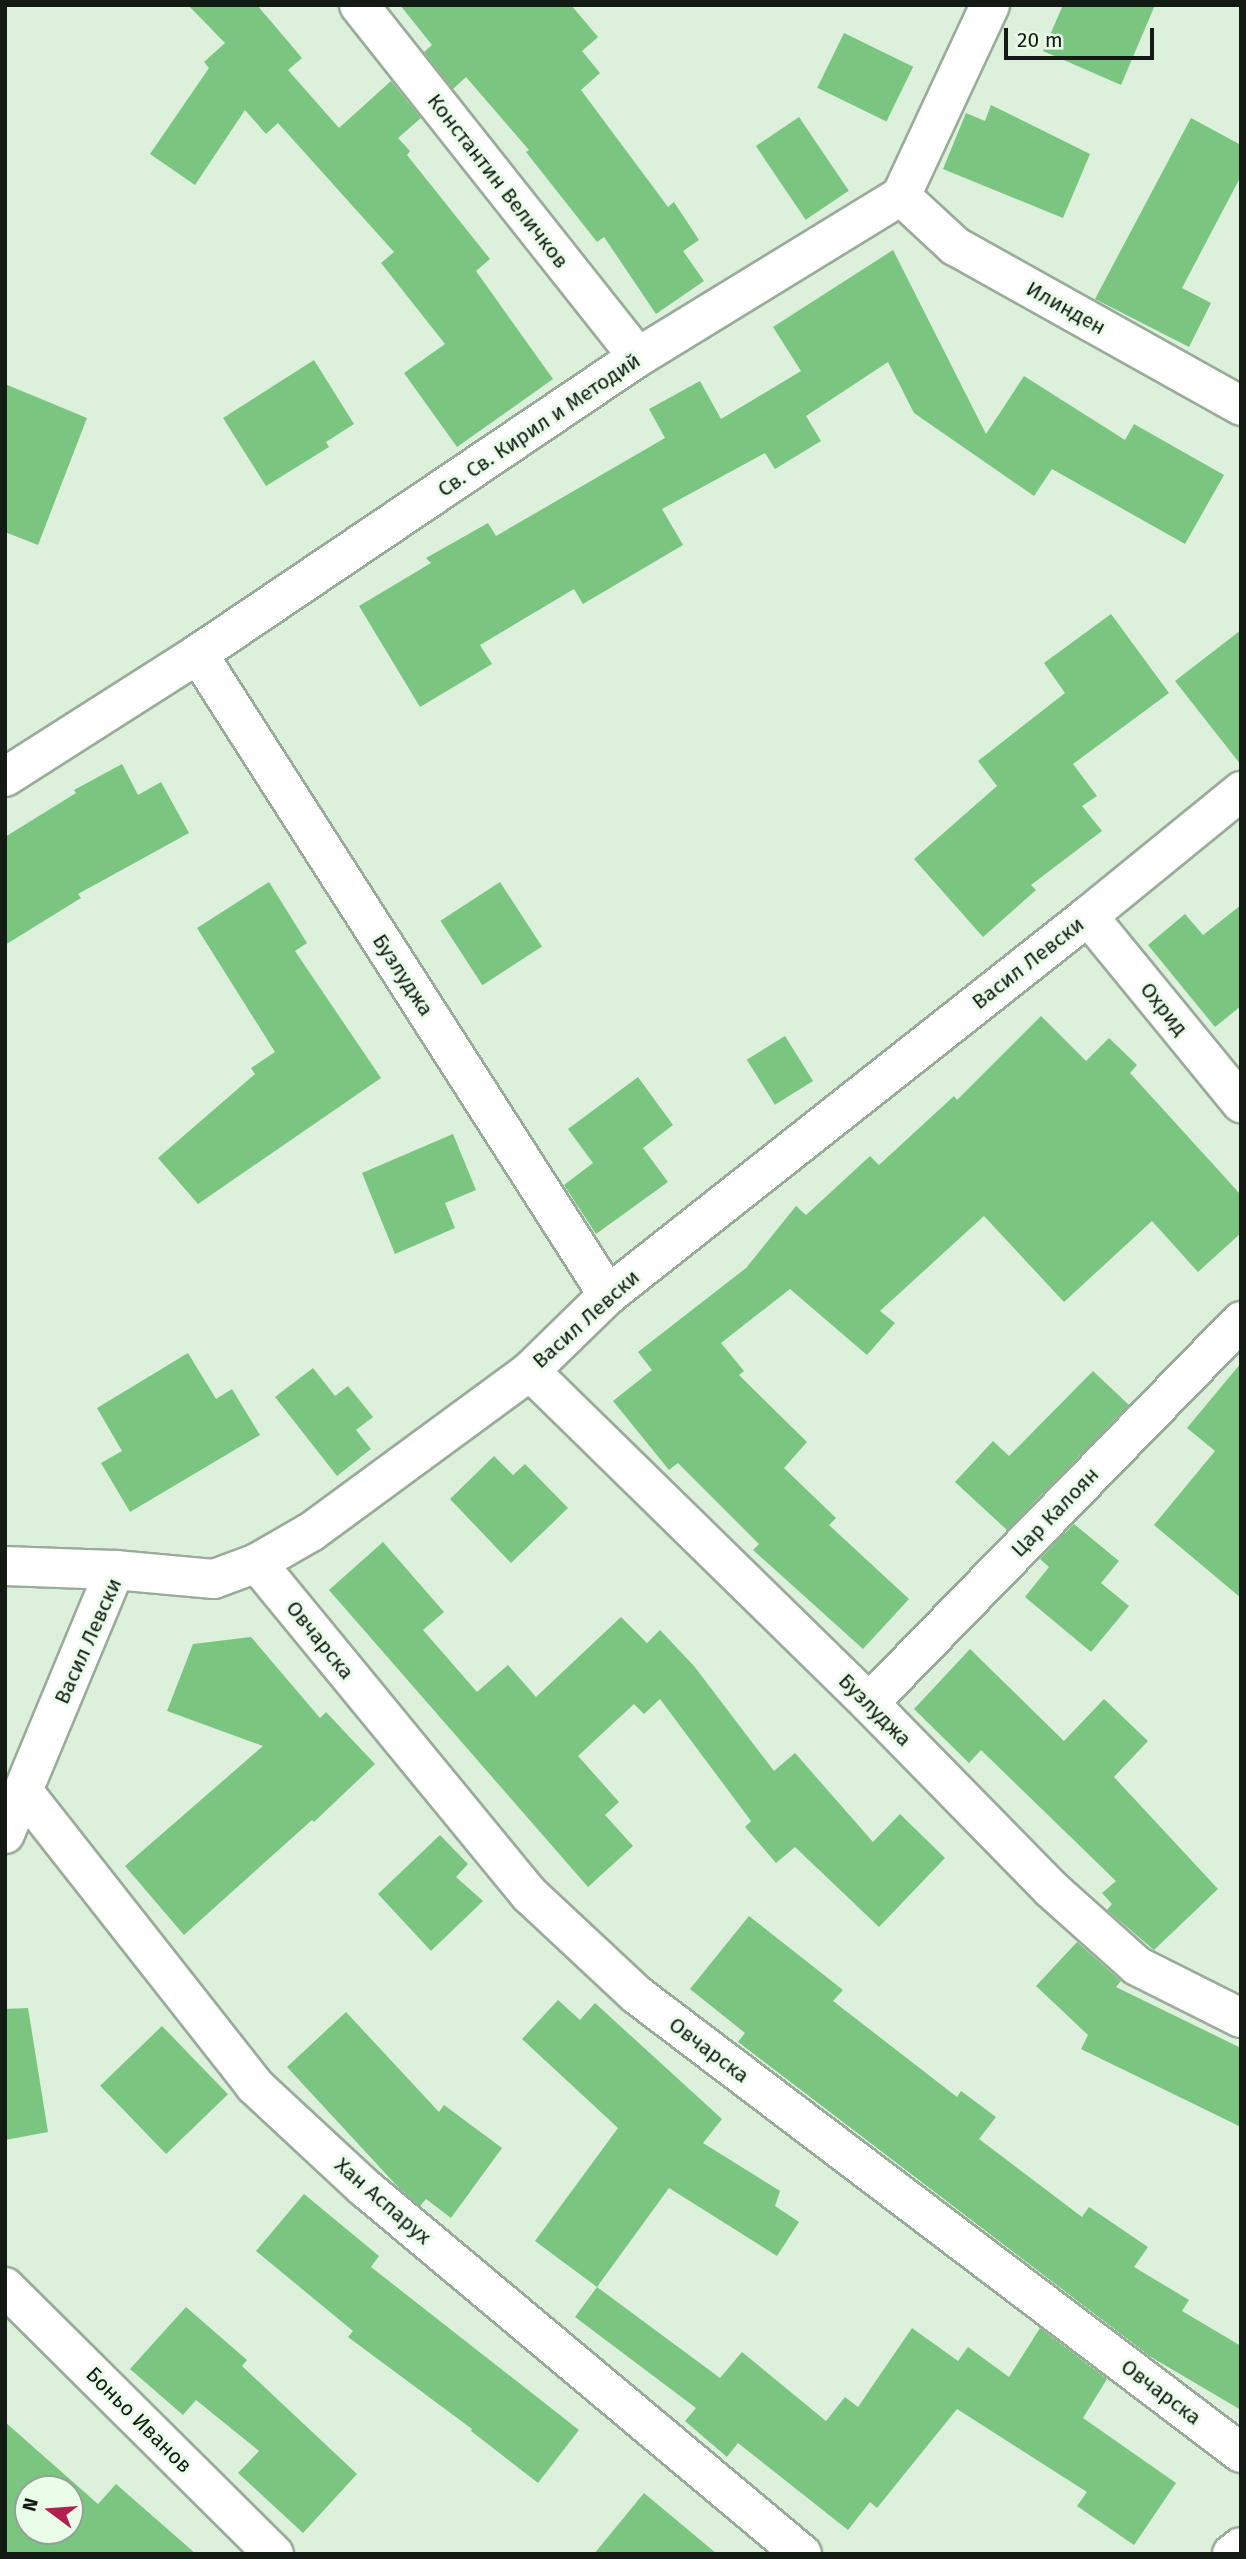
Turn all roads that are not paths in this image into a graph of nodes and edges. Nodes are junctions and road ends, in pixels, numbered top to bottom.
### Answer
1 (359, 5) edge
2 (990, 5) edge
3 (901, 196) junction
4 (638, 357) junction
5 (1241, 406) edge
6 (198, 654) junction
7 (5, 777) edge
8 (1241, 790) edge
9 (1087, 916) junction
10 (1241, 1102) edge
11 (608, 1295) junction
12 (1241, 1321) edge
13 (530, 1371) junction
14 (257, 1563) junction
15 (5, 1566) edge
16 (115, 1570) junction
17 (869, 1703) junction
18 (23, 1791) junction
19 (5, 1834) edge
20 (1241, 2018) edge
21 (5, 2287) edge
22 (1241, 2453) edge
23 (1241, 2547) edge
24 (274, 2554) edge
25 (802, 2554) edge
26 (1232, 2554) edge

1 - 4 street, Константин Величков
2 - 3 street
3 - 4 street, Св. Св. Кирил и Методий
3 - 5 street, Илинден
4 - 6 street, Св. Св. Кирил и Методий
6 - 7 street, Св. Св. Кирил и Методий
6 - 11 street, Бузлуджа
8 - 9 street, Васил Левски
9 - 10 street, Охрид
9 - 11 street, Васил Левски
11 - 13 street, Васил Левски
12 - 17 street, Цар Калоян
13 - 14 street, Васил Левски
13 - 17 street, Бузлуджа
14 - 16 street, Васил Левски
14 - 22 street, Овчарска
15 - 16 street
16 - 18 street, Васил Левски
17 - 20 street, Бузлуджа
18 - 19 street, Васил Левски
18 - 25 street, Хан Аспарух
21 - 24 street, Боньо Иванов
23 - 26 street

